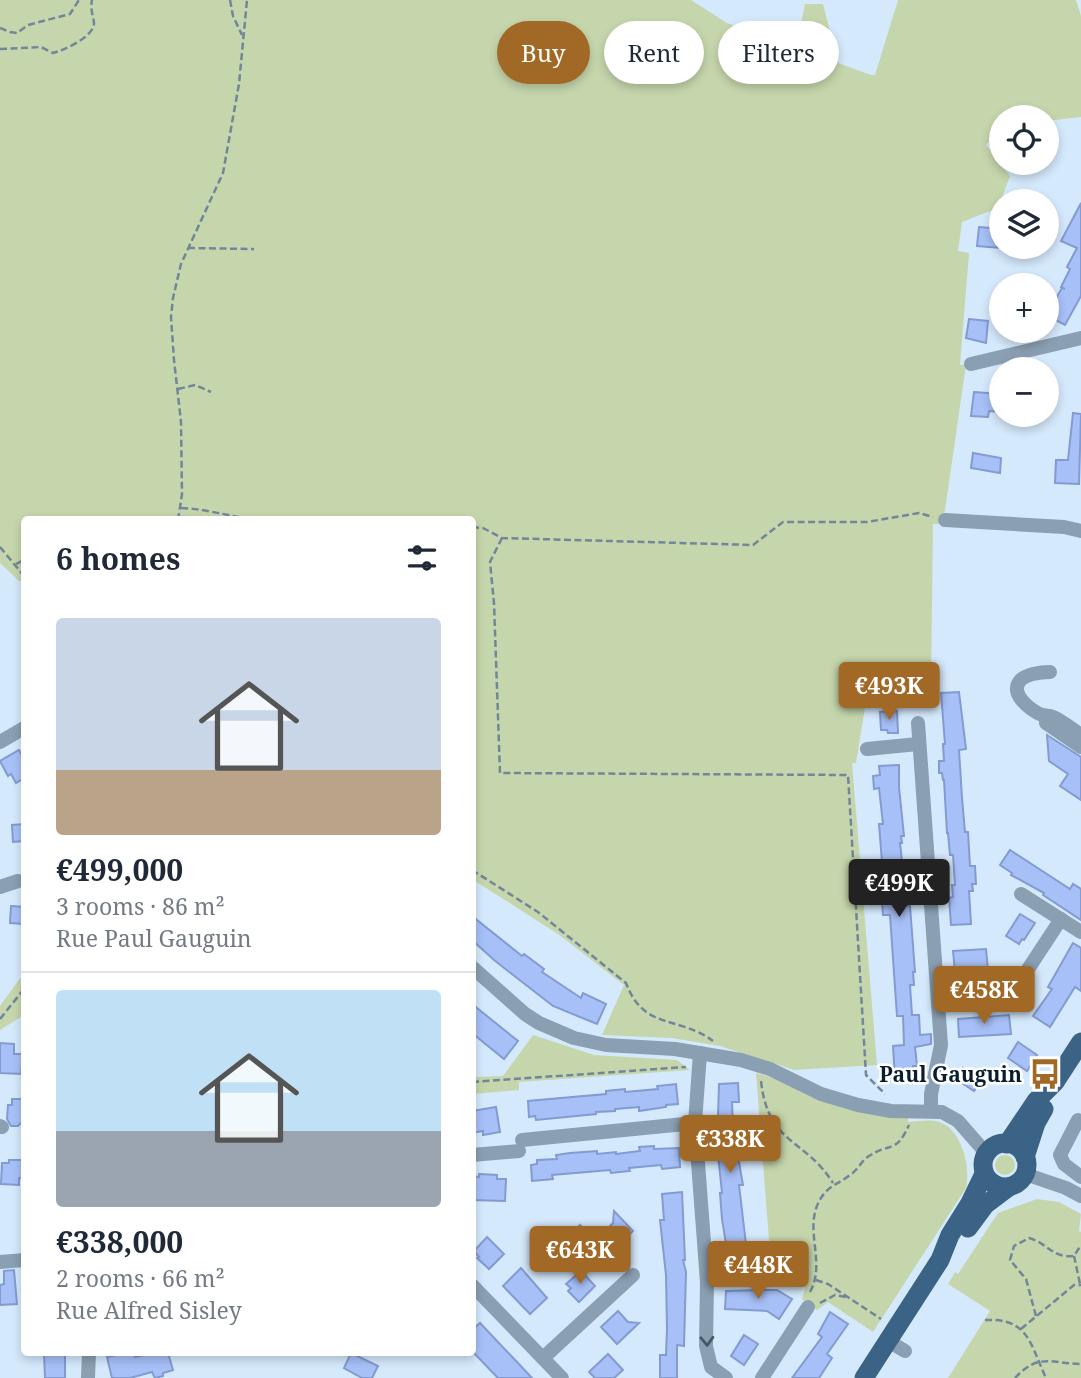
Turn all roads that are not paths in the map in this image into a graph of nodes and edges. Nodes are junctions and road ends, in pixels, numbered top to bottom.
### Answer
1 (1081, 338) edge
2 (971, 364) dead end
3 (945, 520) road end
4 (1081, 531) edge
5 (1050, 672) dead end
6 (1043, 716) junction
7 (918, 723) dead end
8 (21, 730) edge
9 (1081, 735) edge
10 (0, 741) edge
11 (918, 744) junction
12 (1081, 747) edge
13 (867, 749) dead end
14 (18, 881) dead end
15 (0, 887) edge
16 (1021, 894) dead end
17 (1061, 919) junction
18 (1081, 932) edge
19 (476, 970) edge
20 (938, 998) junction
21 (1081, 1042) edge
22 (700, 1053) junction
23 (1055, 1082) junction
24 (931, 1111) junction
25 (1081, 1122) edge
26 (695, 1123) junction
27 (1007, 1144) junction
28 (986, 1153) junction
29 (476, 1154) edge
30 (1025, 1166) junction
31 (984, 1174) junction
32 (1081, 1177) edge
33 (1009, 1187) junction
34 (1081, 1196) edge
35 (21, 1260) edge
36 (940, 1260) junction
37 (0, 1262) edge
38 (633, 1275) dead end
39 (476, 1289) edge
40 (808, 1307) road end
41 (89, 1356) edge
42 (543, 1358) junction
43 (88, 1378) edge
44 (562, 1378) edge
45 (726, 1378) edge
46 (762, 1378) edge
47 (864, 1378) edge

1 - 2 street
3 - 4 street
5 - 6 street
6 - 9 street
6 - 12 street
7 - 11 street
8 - 10 street
11 - 13 street
11 - 20 street
14 - 15 street
16 - 17 street
17 - 18 street
17 - 20 street
19 - 22 street
20 - 24 street
21 - 23 main road
22 - 24 street
22 - 26 street
23 - 27 main road
23 - 30 main road
24 - 28 street
25 - 32 street
26 - 29 street
26 -> 45 street
27 - 28 main road
27 - 30 main road
28 - 31 main road
30 - 33 main road
30 - 34 street
31 - 33 main road
31 - 36 main road
33 - 36 main road
35 - 37 street
36 - 47 main road
38 - 42 street
39 - 42 street
40 - 46 street
41 - 43 street
42 - 44 street

